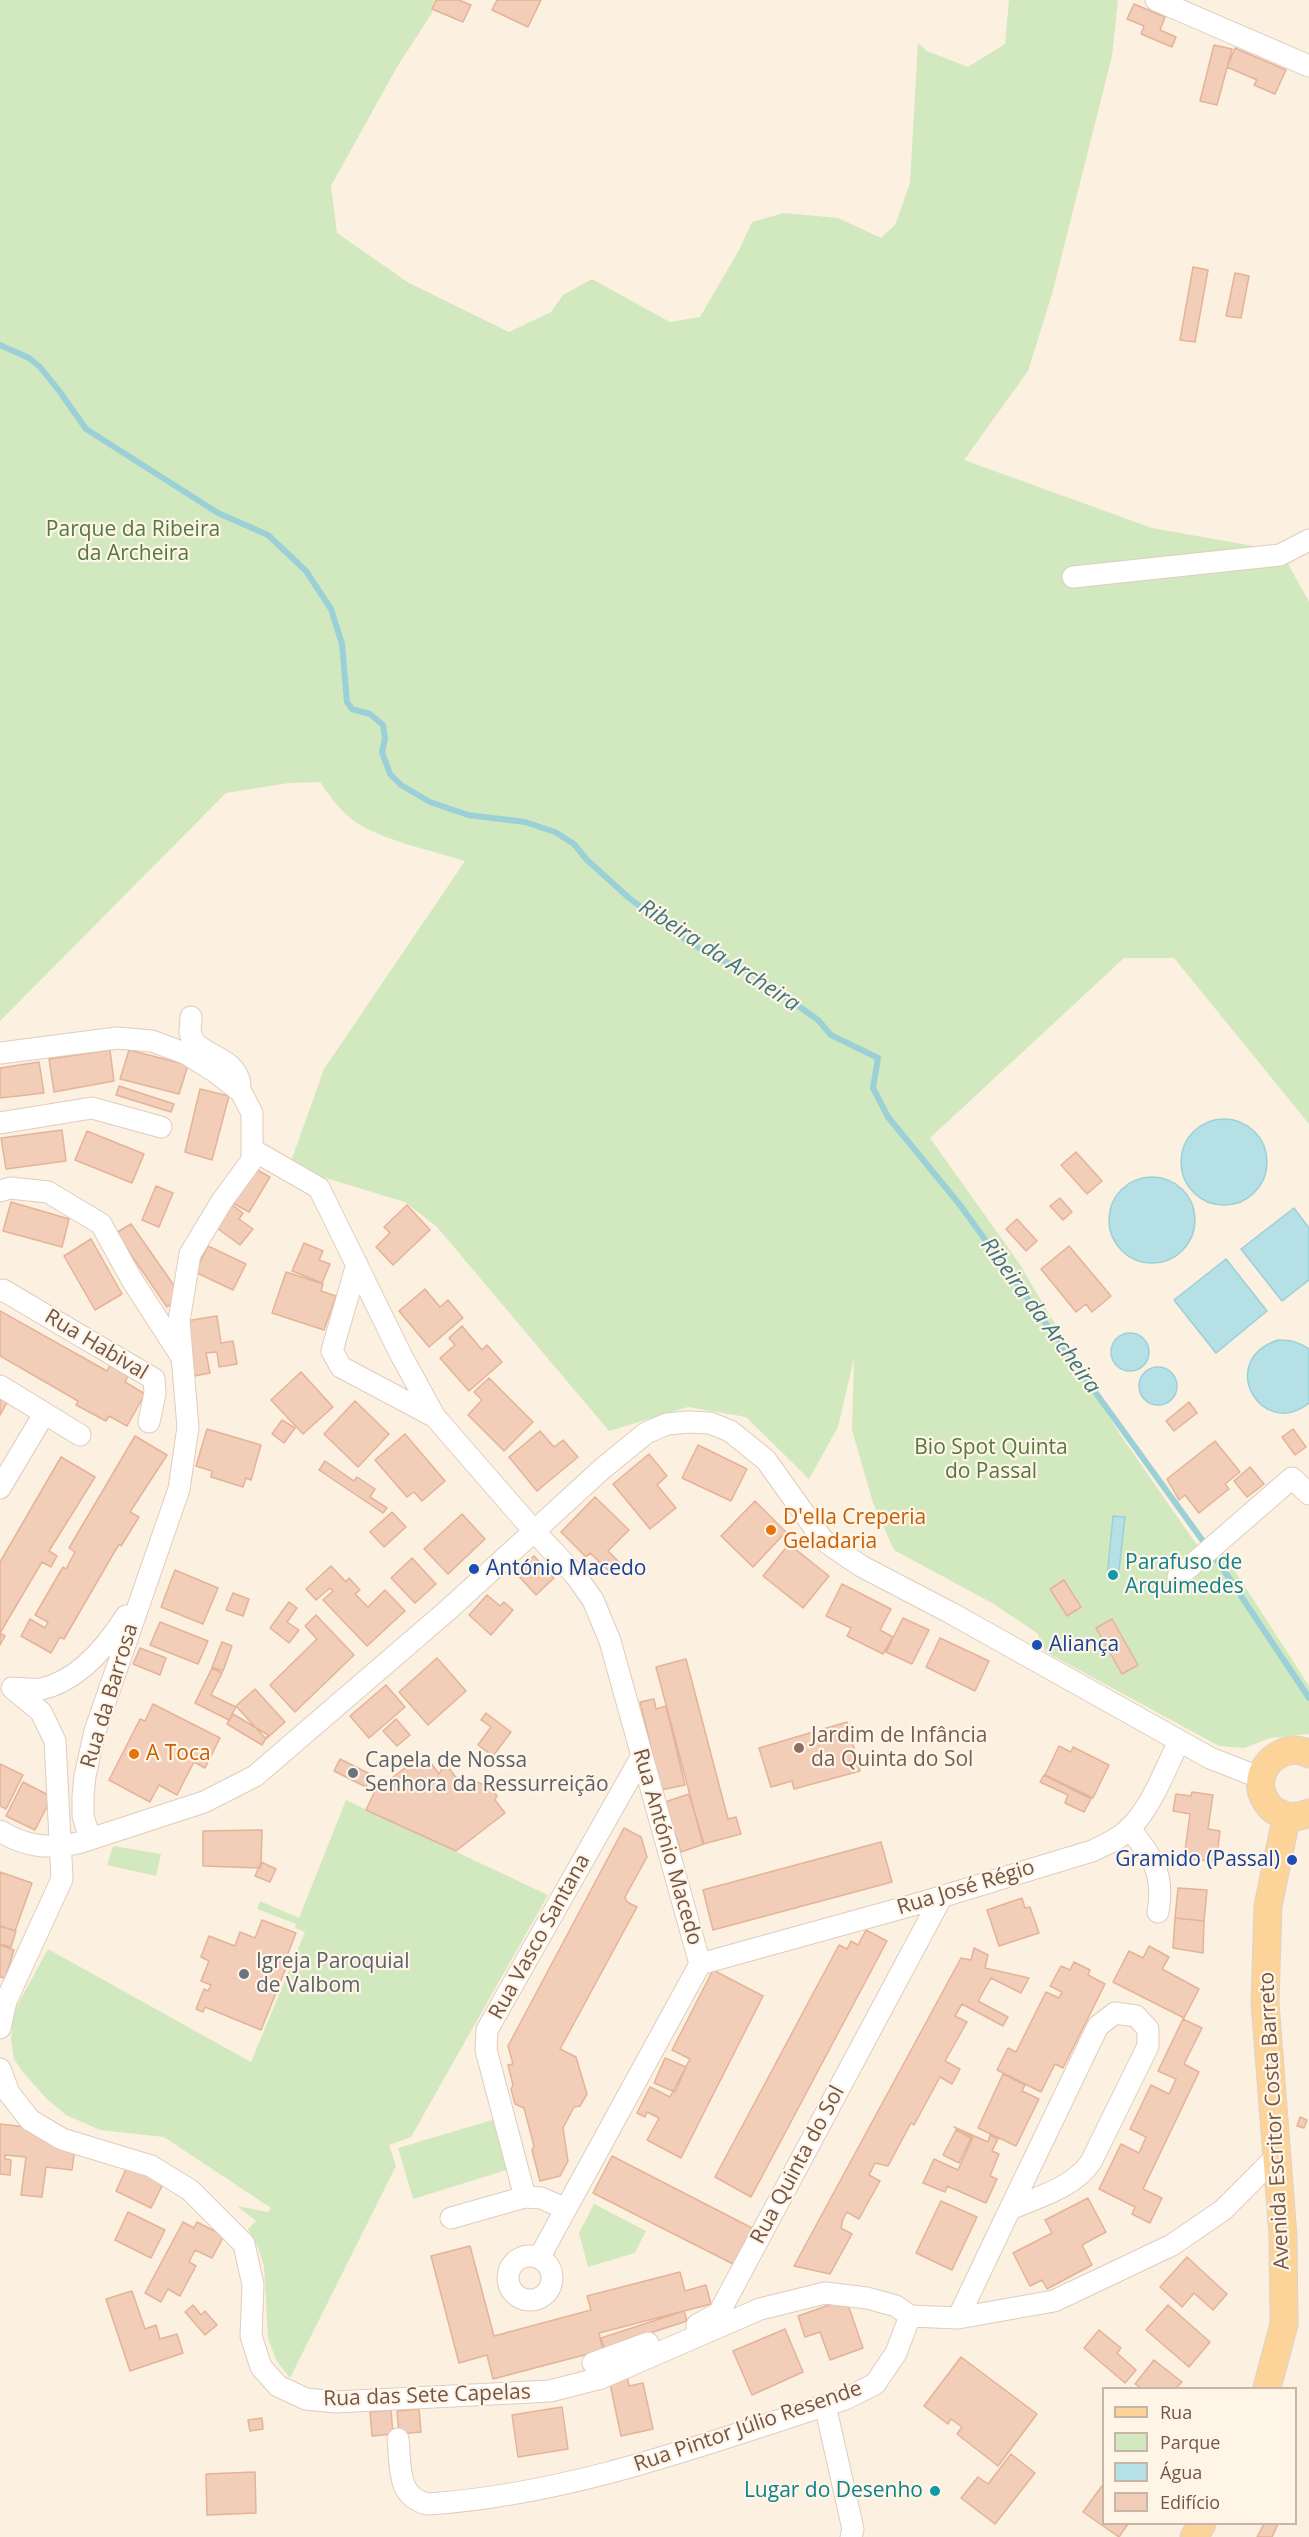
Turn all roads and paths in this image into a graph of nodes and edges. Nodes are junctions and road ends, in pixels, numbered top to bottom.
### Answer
1 (1156, 0) edge
2 (1309, 66) edge
3 (1309, 540) edge
4 (1073, 577) dead end
5 (191, 1017) dead end
6 (0, 1053) edge
7 (241, 1092) junction
8 (0, 1123) edge
9 (161, 1127) dead end
10 (253, 1150) junction
11 (0, 1191) edge
12 (357, 1264) junction
13 (0, 1291) edge
14 (181, 1356) junction
15 (0, 1386) edge
16 (44, 1414) junction
17 (435, 1417) junction
18 (149, 1422) dead end
19 (80, 1435) dead end
20 (0, 1488) edge
21 (1309, 1494) edge
22 (534, 1531) junction
23 (1178, 1577) dead end
24 (145, 1588) junction
25 (6, 1684) edge
26 (1179, 1742) junction
27 (1309, 1754) edge
28 (642, 1756) junction
29 (1261, 1778) junction
30 (1299, 1815) edge
31 (1129, 1828) junction
32 (0, 1831) edge
33 (90, 1839) junction
34 (60, 1847) junction
35 (942, 1896) junction
36 (1158, 1912) dead end
37 (700, 1964) junction
38 (0, 2028) edge
39 (0, 2070) edge
40 (0, 2109) edge
41 (30, 2120) junction
42 (1277, 2156) junction
43 (525, 2197) junction
44 (566, 2209) junction
45 (1010, 2209) junction
46 (451, 2218) dead end
47 (539, 2258) dead end
48 (910, 2316) junction
49 (958, 2318) junction
50 (593, 2363) dead end
51 (1267, 2387) edge
52 (825, 2405) junction
53 (398, 2439) dead end
54 (851, 2537) edge

1 - 2 street
3 - 4 street
5 - 7 street
6 - 7 street
7 - 10 street
8 - 9 street
10 - 12 street
10 - 14 street, Rua da Barrosa
11 - 14 street
12 - 17 street
12 - 17 street
13 - 18 street, Rua Habival
14 - 24 street, Rua da Barrosa
15 - 16 street
16 - 19 street
16 - 20 street
17 - 22 street, Rua António Macedo
21 - 23 street
22 - 26 street
22 - 28 street, Rua António Macedo
22 - 33 street
24 - 25 street, Rua da Barrosa
24 - 33 street, Rua da Barrosa
25 - 34 street, Rua da Barrosa
26 - 29 street
26 - 31 street, Rua José Régio
27 - 29 main road
28 - 37 street, Rua António Macedo
28 - 43 street, Rua Vasco Santana
29 - 30 main road
30 - 42 main road, Avenida Escritor Costa Barreto
31 - 35 street, Rua José Régio
31 - 36 street
32 - 34 street
33 - 34 street
34 - 38 street
35 - 37 street, Rua José Régio
35 - 50 street, Rua Quinta do Sol
37 - 44 street, Rua António Macedo
39 - 41 street, Rua das Sete Capelas
40 - 41 street
41 - 48 street, Rua das Sete Capelas
42 - 49 street
42 - 51 main road, Avenida Escritor Costa Barreto
43 - 44 street
43 - 46 street
44 - 47 street, Rua António Macedo
45 - 45 street
45 - 49 street
48 - 49 street
48 - 52 street, Rua Pintor Júlio Resende
52 - 53 street, Rua Pintor Júlio Resende
52 - 54 street

